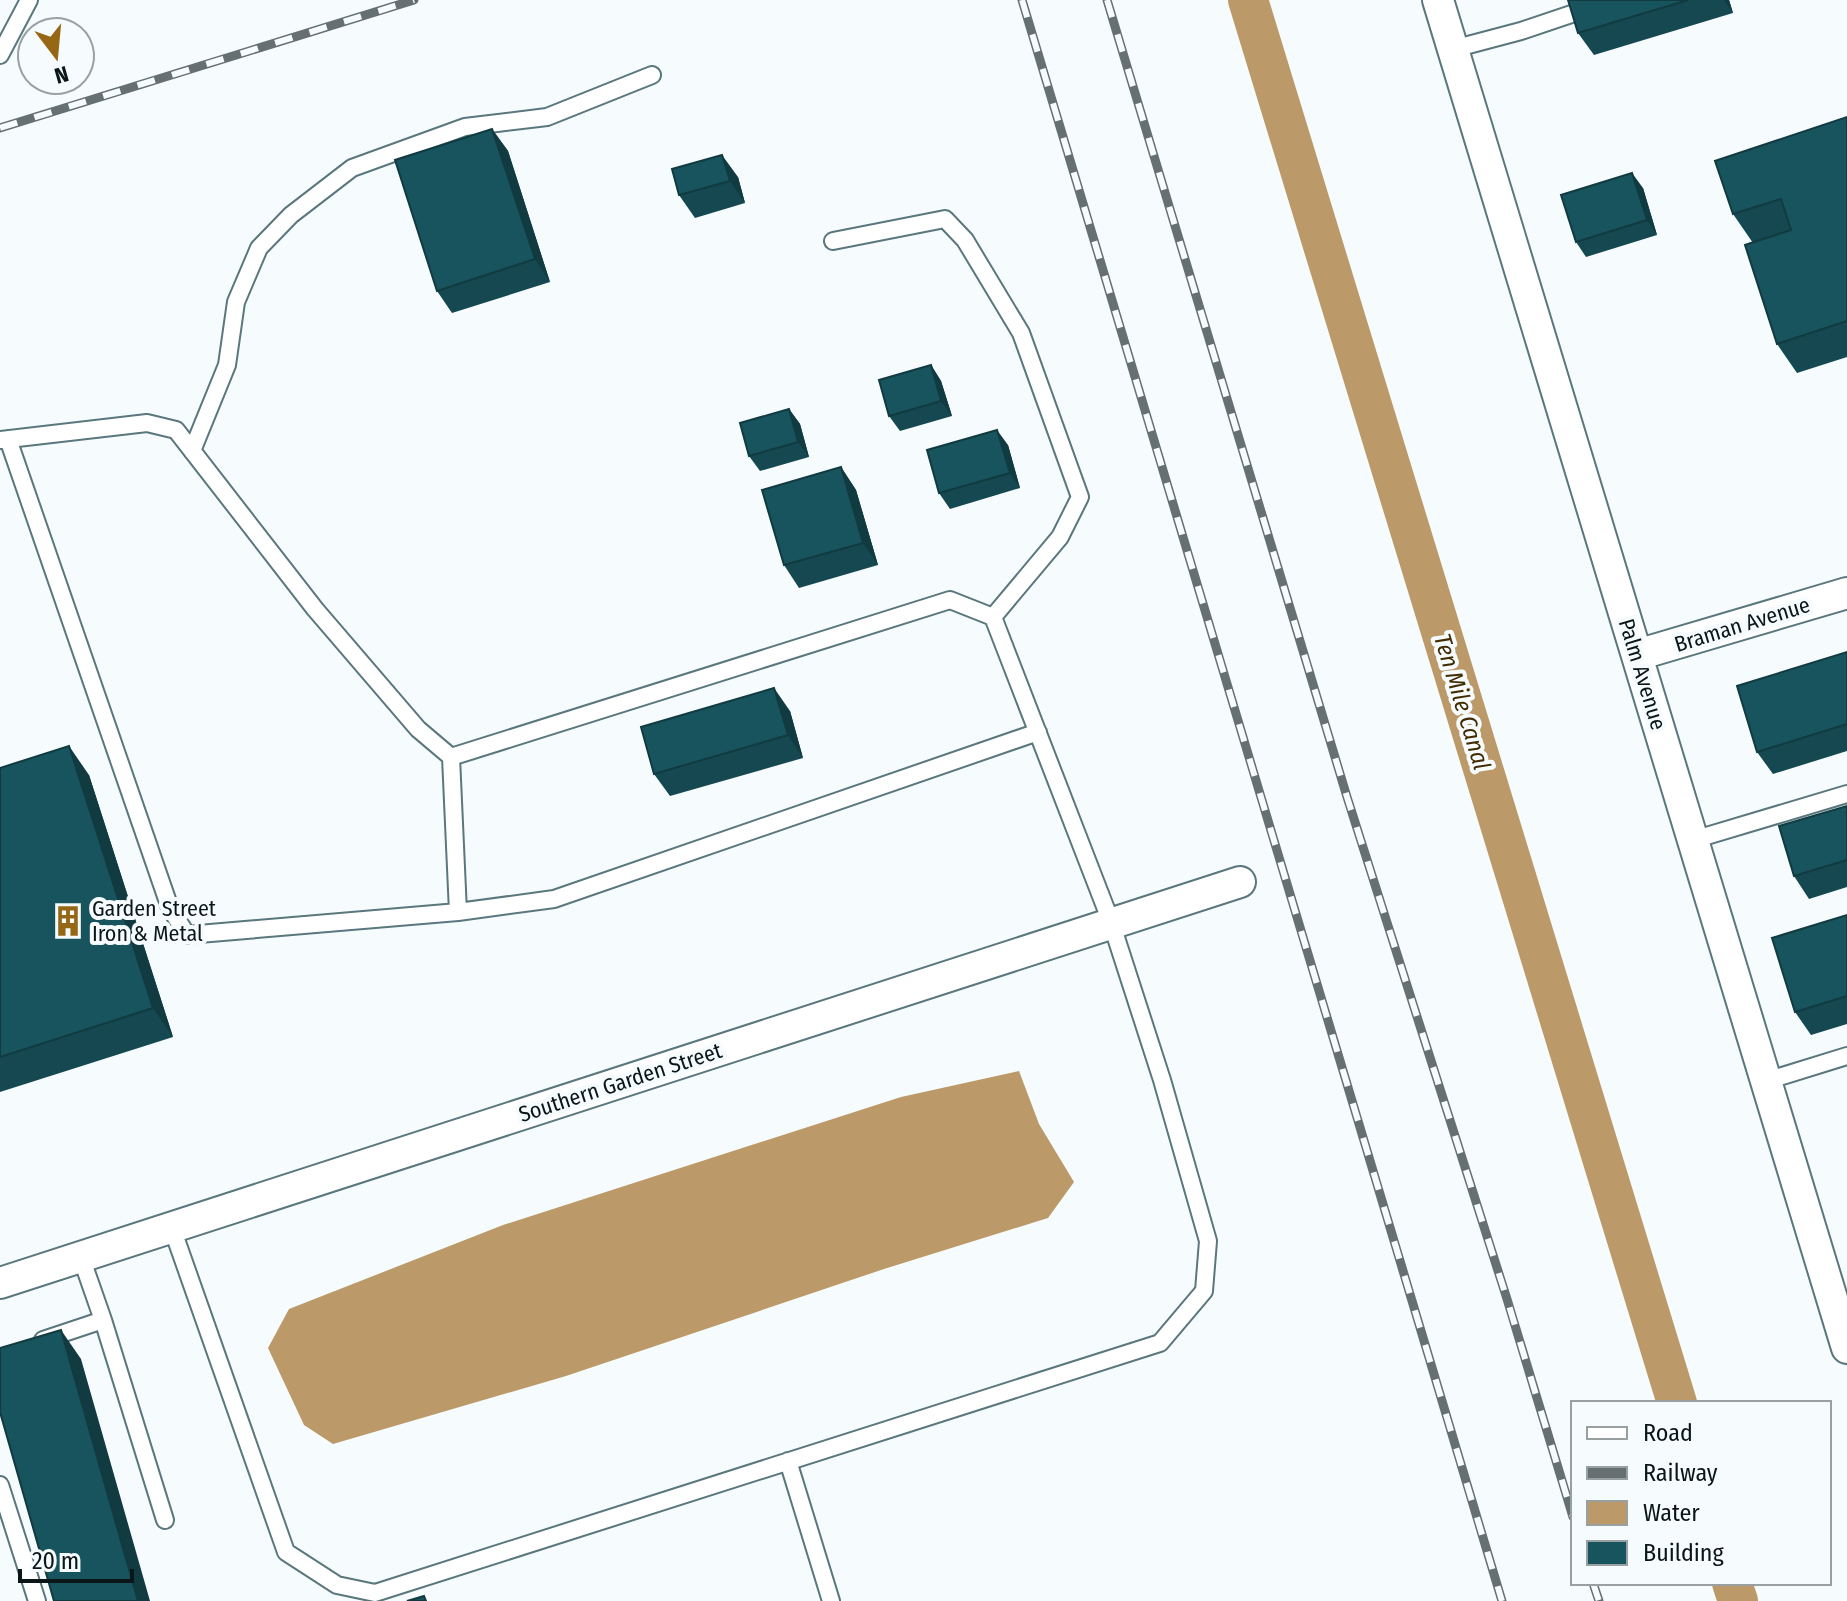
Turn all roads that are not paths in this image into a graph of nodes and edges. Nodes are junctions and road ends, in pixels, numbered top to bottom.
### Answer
1 (29, 0) edge
2 (1438, 0) edge
3 (1613, 0) edge
4 (1453, 49) junction
5 (0, 55) edge
6 (652, 75) dead end
7 (833, 241) dead end
8 (4, 440) edge
9 (192, 451) junction
10 (1847, 593) edge
11 (993, 617) junction
12 (1637, 655) junction
13 (1038, 732) junction
14 (451, 757) junction
15 (1847, 794) edge
16 (1693, 840) junction
17 (1240, 882) dead end
18 (458, 912) junction
19 (1111, 922) junction
20 (1847, 1056) edge
21 (1766, 1081) junction
22 (172, 1228) junction
23 (81, 1257) junction
24 (0, 1283) edge
25 (103, 1320) junction
26 (1844, 1331) edge
27 (29, 1344) edge
28 (788, 1461) junction
29 (0, 1485) edge
30 (165, 1520) dead end
31 (37, 1601) edge
32 (831, 1601) edge

1 - 5 lane
2 - 4 street, Palm Avenue
3 - 4 lane
4 - 12 street, Palm Avenue
6 - 9 lane
7 - 11 lane
8 - 9 lane
8 - 18 lane
9 - 14 lane
10 - 12 street, Braman Avenue
11 - 13 lane
11 - 14 lane
12 - 16 street, Palm Avenue
13 - 18 lane
13 - 19 lane
14 - 18 lane
15 - 16 lane
16 - 21 street, Palm Avenue
17 - 19 street, Southern Garden Street
19 - 22 street, Southern Garden Street
19 - 28 lane
20 - 21 lane
21 - 26 street, Palm Avenue
22 - 23 street, Southern Garden Street
22 - 28 lane
23 - 24 street, Southern Garden Street
23 - 25 lane
25 - 27 lane
25 - 30 lane
28 - 32 lane
29 - 31 lane

